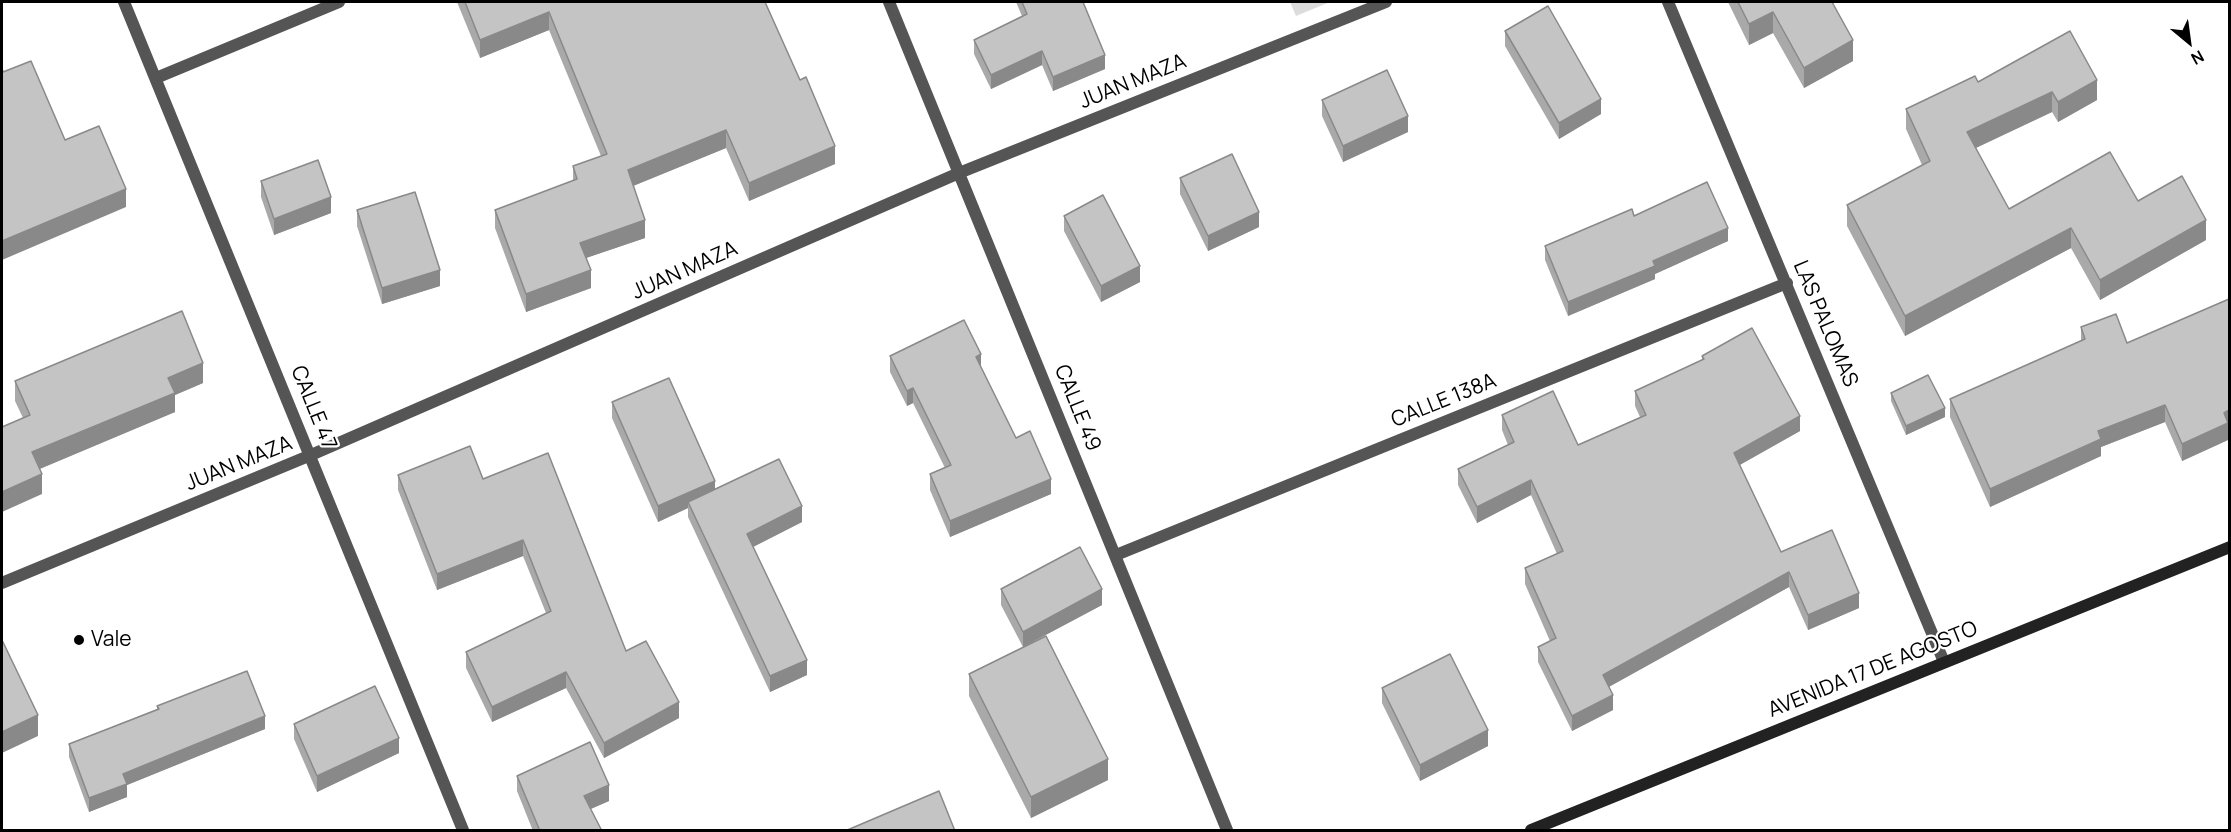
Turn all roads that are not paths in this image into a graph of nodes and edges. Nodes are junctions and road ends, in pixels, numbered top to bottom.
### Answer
1 (124, 2) edge
2 (339, 2) edge
3 (889, 2) edge
4 (1386, 2) edge
5 (1668, 2) edge
6 (156, 78) junction
7 (959, 173) junction
8 (1787, 283) junction
9 (311, 455) junction
10 (2229, 547) edge
11 (1116, 555) junction
12 (2, 583) edge
13 (1944, 662) junction
14 (463, 831) edge
15 (1227, 831) edge
16 (1531, 831) edge

1 - 6 street, CALLE 47
2 - 6 street
3 - 7 street, CALLE 49
4 - 7 street, JUAN MAZA
5 - 8 street, LAS PALOMAS
6 - 9 street, CALLE 47
7 - 9 street, JUAN MAZA
7 - 11 street, CALLE 49
8 - 11 street, CALLE 138A
8 - 13 street, LAS PALOMAS
9 - 12 street, JUAN MAZA
9 - 14 street, CALLE 47
10 - 13 main road, AVENIDA 17 DE AGOSTO
11 - 15 street, CALLE 49
13 - 16 main road, AVENIDA 17 DE AGOSTO

